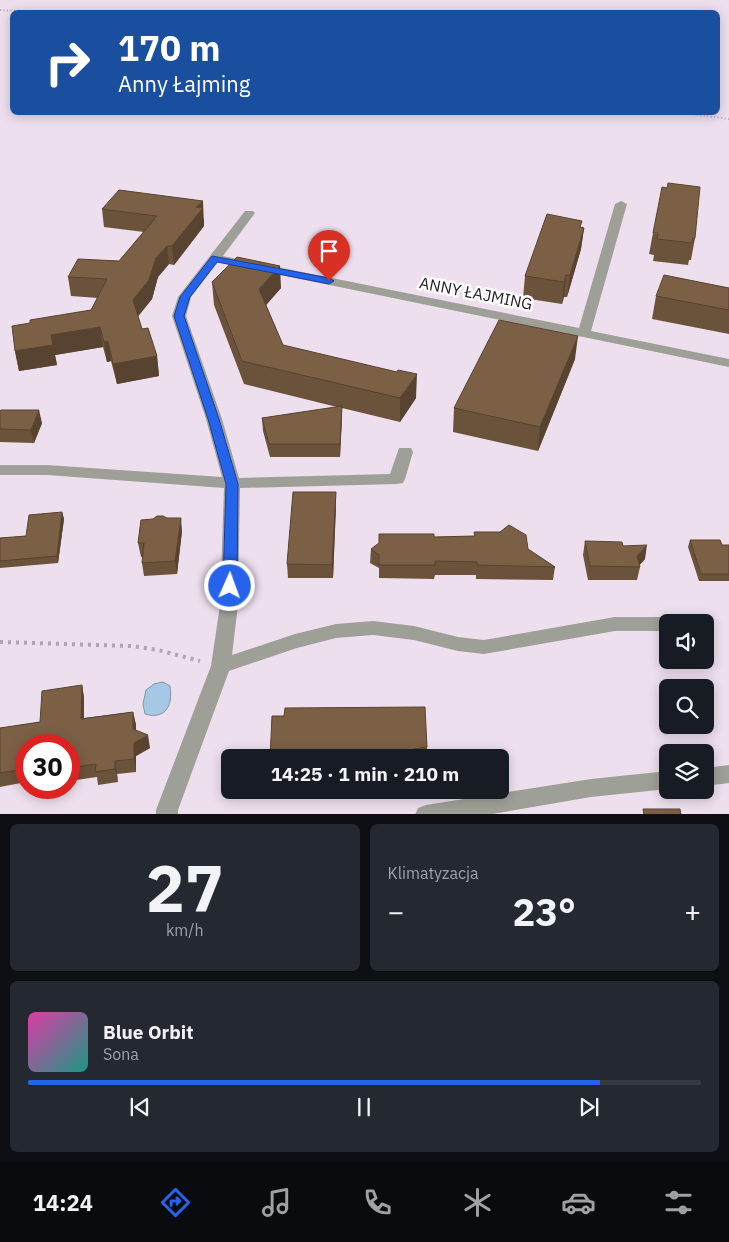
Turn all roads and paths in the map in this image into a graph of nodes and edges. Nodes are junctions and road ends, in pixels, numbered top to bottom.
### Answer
1 (699, 115) edge
2 (729, 119) edge
3 (621, 204) dead end
4 (249, 213) dead end
5 (215, 258) junction
6 (584, 333) junction
7 (729, 363) edge
8 (405, 452) dead end
9 (0, 470) edge
10 (232, 484) junction
11 (659, 624) edge
12 (0, 642) edge
13 (221, 666) junction
14 (729, 774) edge
15 (714, 775) edge
16 (659, 781) edge
17 (167, 814) edge
18 (426, 814) edge

1 - 2 path
3 - 6 street
4 - 5 street
5 - 6 street, ANNY ŁAJMING
5 - 10 street
6 - 7 street, ANNY ŁAJMING
8 - 10 street
9 - 10 street
10 - 13 street
11 - 13 street
12 - 13 path
13 - 17 street
14 - 15 street
16 - 18 street

